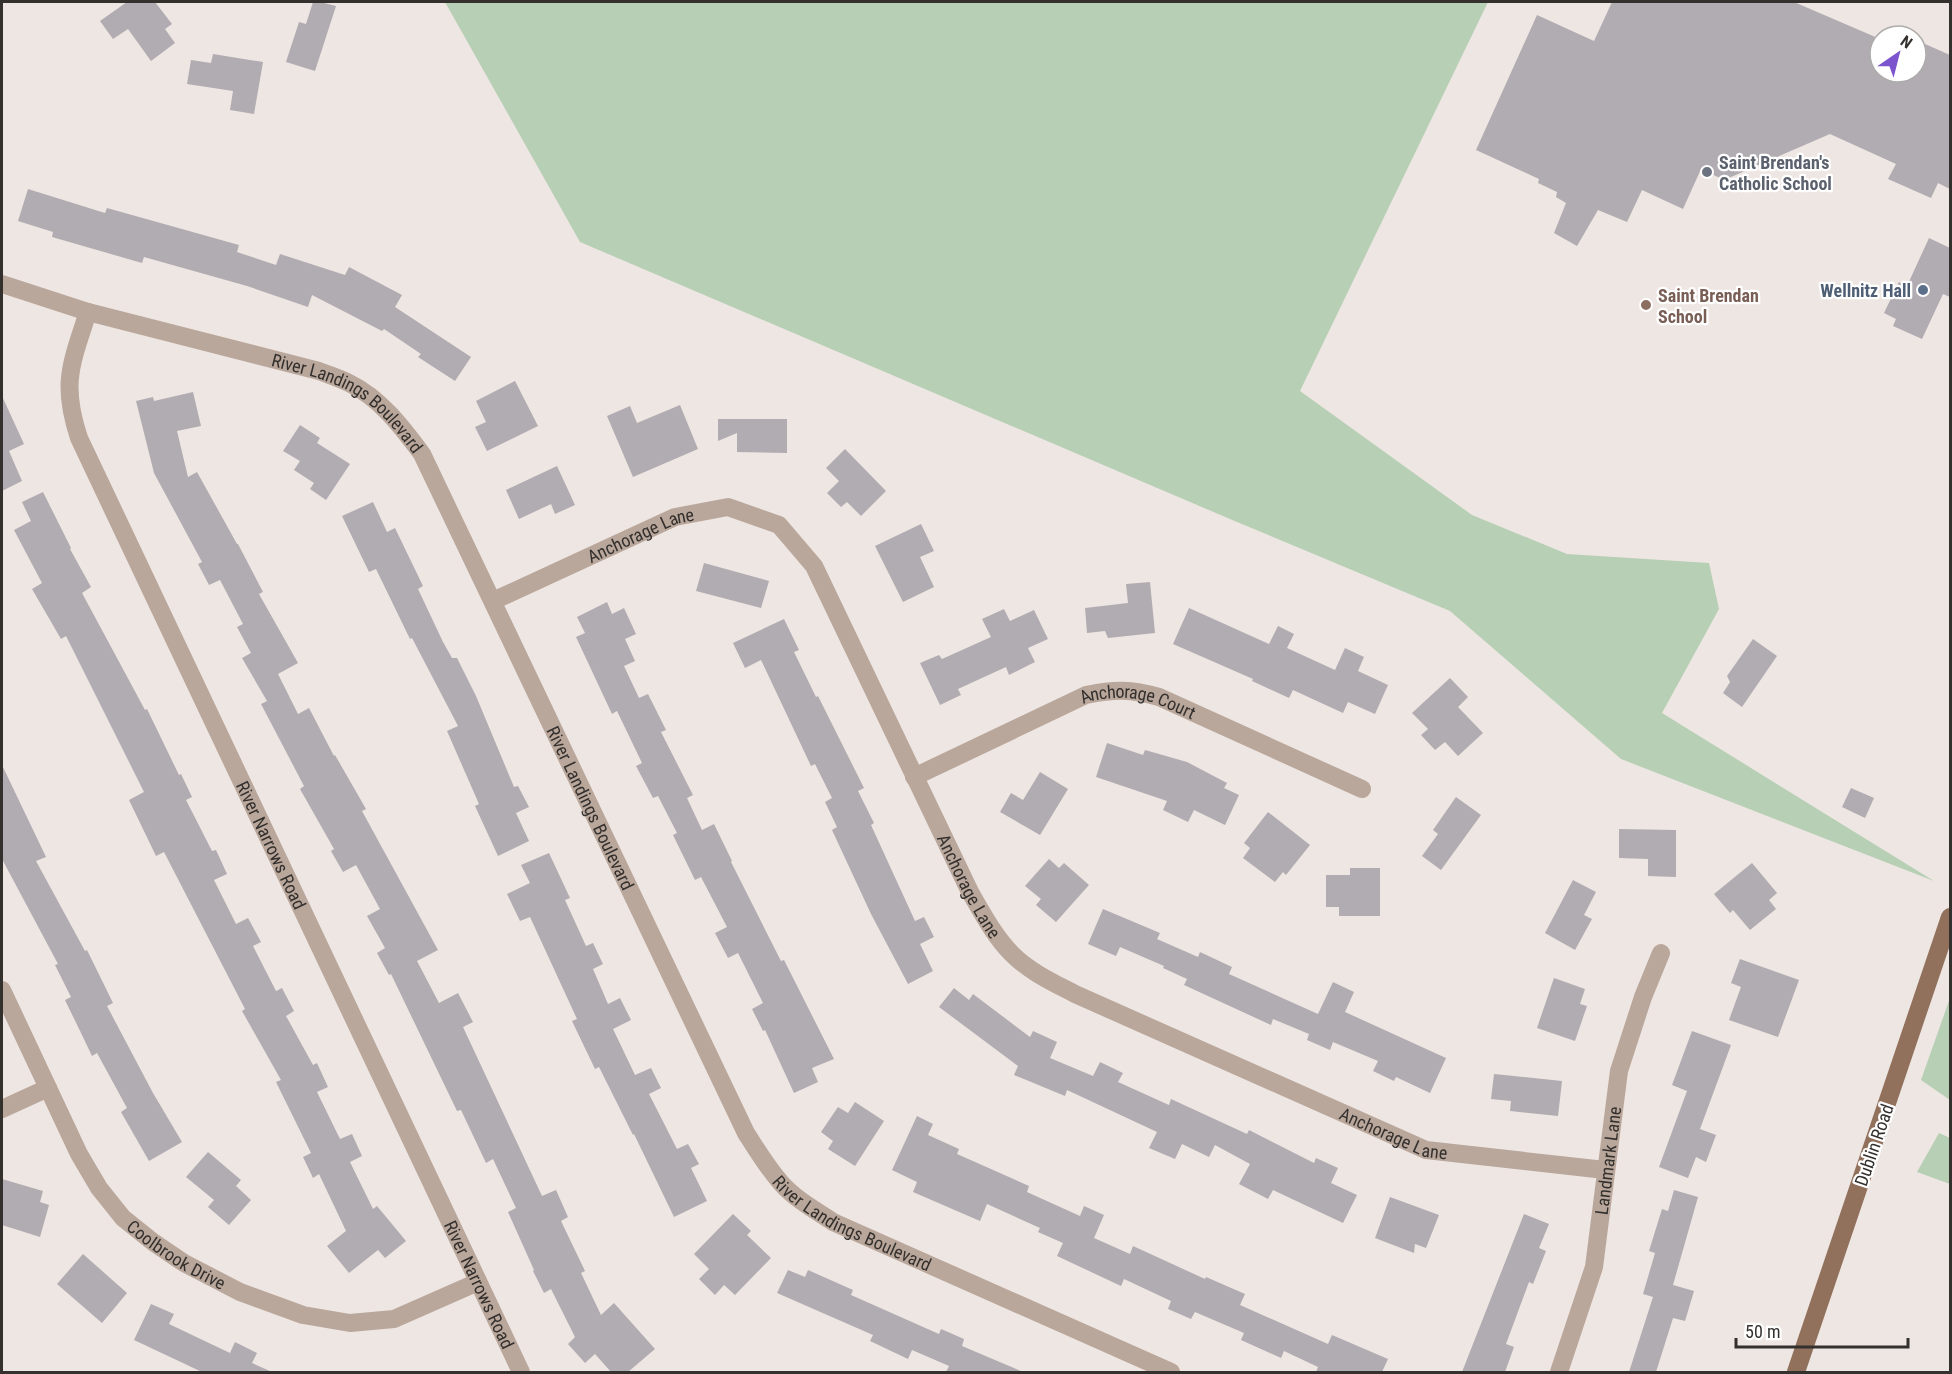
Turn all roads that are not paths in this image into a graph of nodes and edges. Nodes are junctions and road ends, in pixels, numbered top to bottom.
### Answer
1 (2, 285) edge
2 (88, 312) junction
3 (493, 601) junction
4 (914, 777) junction
5 (1362, 789) dead end
6 (1950, 917) edge
7 (1661, 953) dead end
8 (2, 990) edge
9 (48, 1088) junction
10 (2, 1109) edge
11 (1605, 1170) junction
12 (478, 1282) junction
13 (521, 1372) edge
14 (1171, 1372) edge
15 (1559, 1372) edge
16 (1796, 1372) edge

1 - 2 street, River Landings Boulevard
2 - 3 street, River Landings Boulevard
2 - 12 street, River Narrows Road
3 - 4 street, Anchorage Lane
3 - 14 street, River Landings Boulevard
4 - 5 street, Anchorage Court
4 - 11 street, Anchorage Lane
6 - 16 main road, Dublin Road
7 - 11 street, Landmark Lane
8 - 9 street, Coolbrook Drive
9 - 10 street
9 - 12 street, Coolbrook Drive
11 - 15 street, Landmark Lane
12 - 13 street, River Narrows Road

